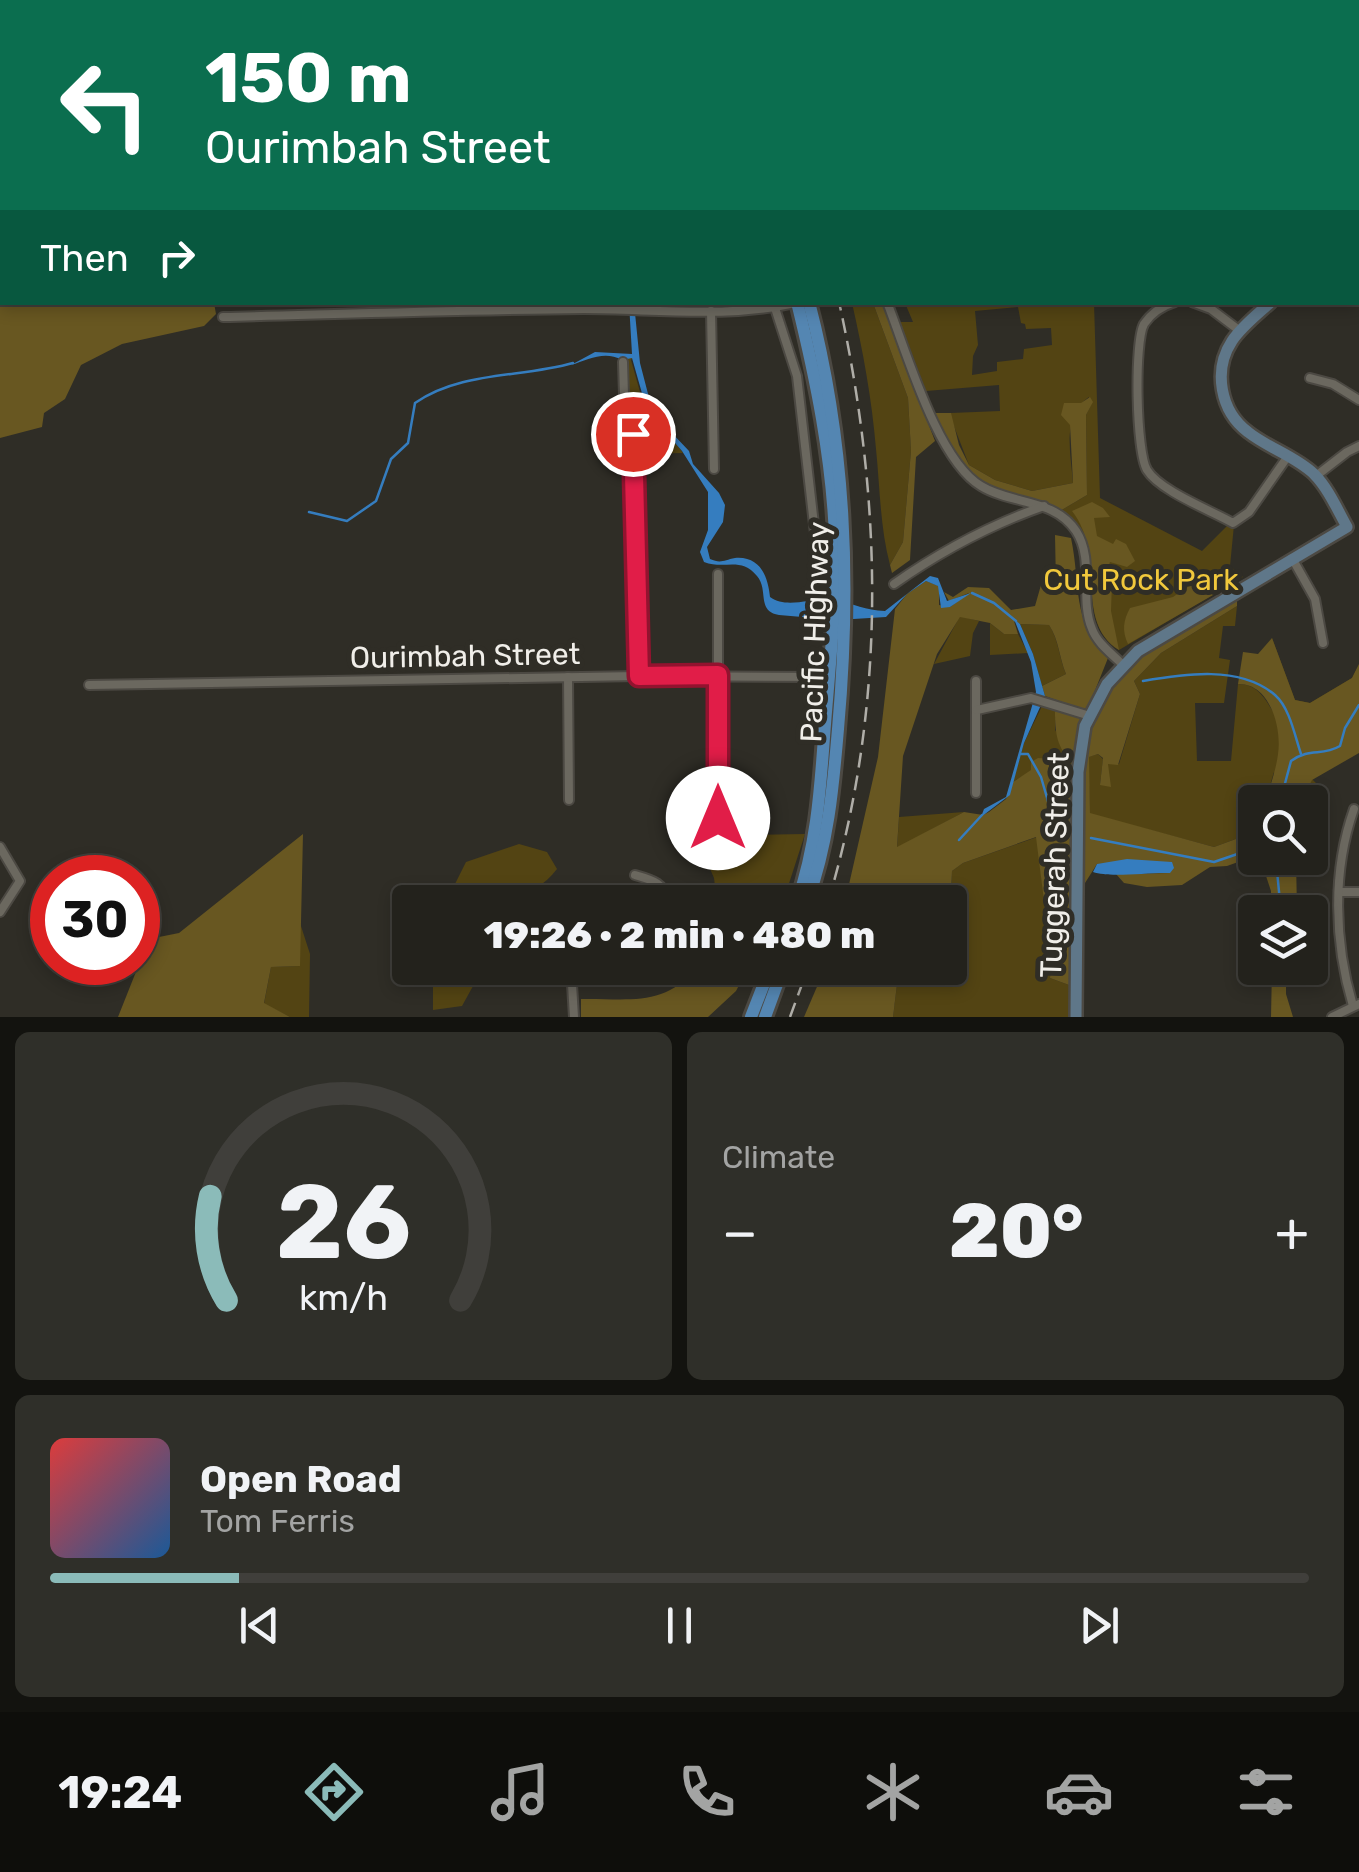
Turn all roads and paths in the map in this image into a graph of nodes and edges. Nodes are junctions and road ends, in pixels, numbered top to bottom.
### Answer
1 (788, 305) edge
2 (797, 305) edge
3 (810, 305) edge
4 (887, 305) edge
5 (1202, 305) edge
6 (1268, 305) edge
7 (1154, 306) edge
8 (775, 308) junction
9 (711, 310) junction
10 (224, 317) dead end
11 (1240, 331) junction
12 (623, 362) dead end
13 (1310, 378) dead end
14 (1359, 400) edge
15 (1359, 446) edge
16 (1288, 456) junction
17 (714, 469) dead end
18 (1316, 476) junction
19 (1044, 506) junction
20 (1359, 520) edge
21 (1347, 527) junction
22 (816, 542) dead end
23 (1292, 558) junction
24 (718, 574) dead end
25 (894, 584) dead end
26 (841, 594) junction
27 (1323, 643) dead end
28 (1122, 664) junction
29 (718, 675) junction
30 (639, 676) junction
31 (568, 677) junction
32 (836, 678) junction
33 (976, 681) dead end
34 (89, 685) dead end
35 (977, 710) junction
36 (1090, 716) junction
37 (976, 793) dead end
38 (570, 800) dead end
39 (1354, 809) dead end
40 (718, 818) dead end
41 (0, 847) edge
42 (634, 875) dead end
43 (660, 885) edge
44 (803, 885) edge
45 (813, 885) edge
46 (1339, 892) junction
47 (1359, 892) edge
48 (0, 912) edge
49 (573, 985) edge
50 (763, 985) edge
51 (777, 985) edge
52 (1356, 1004) edge
53 (574, 1017) edge
54 (751, 1017) edge
55 (765, 1017) edge
56 (1076, 1017) edge
57 (1332, 1017) edge

1 - 8 street
2 - 26 main road, Pacific Highway
3 - 26 main road, Pacific Highway
4 - 19 street
5 - 11 street
6 - 11 street
7 - 16 street
8 - 9 street
8 - 22 street, Pacific Highway
9 - 10 street
9 - 17 street
11 - 16 street
12 - 30 street
13 - 14 street
15 - 18 street
16 - 18 street
18 - 21 street
19 - 25 street
19 - 28 street
20 - 21 street
21 - 23 street
23 - 27 street
23 - 28 street
24 - 29 street
26 - 32 main road, Pacific Highway
28 - 36 street, Tuggerah Street
29 - 30 street, Ourimbah Street
29 - 32 street, Ourimbah Street
29 - 40 street
30 - 31 street, Ourimbah Street
31 - 34 street, Ourimbah Street
31 - 38 street
32 - 44 main road, Pacific Highway
32 - 45 main road, Pacific Highway
33 - 35 street
35 - 36 street
35 - 37 street
36 - 56 street, Tuggerah Street
39 - 46 street
41 - 48 street
42 - 43 street
46 - 47 street
46 - 52 street
49 - 53 street
50 - 54 main road
51 - 55 main road
52 - 57 street

